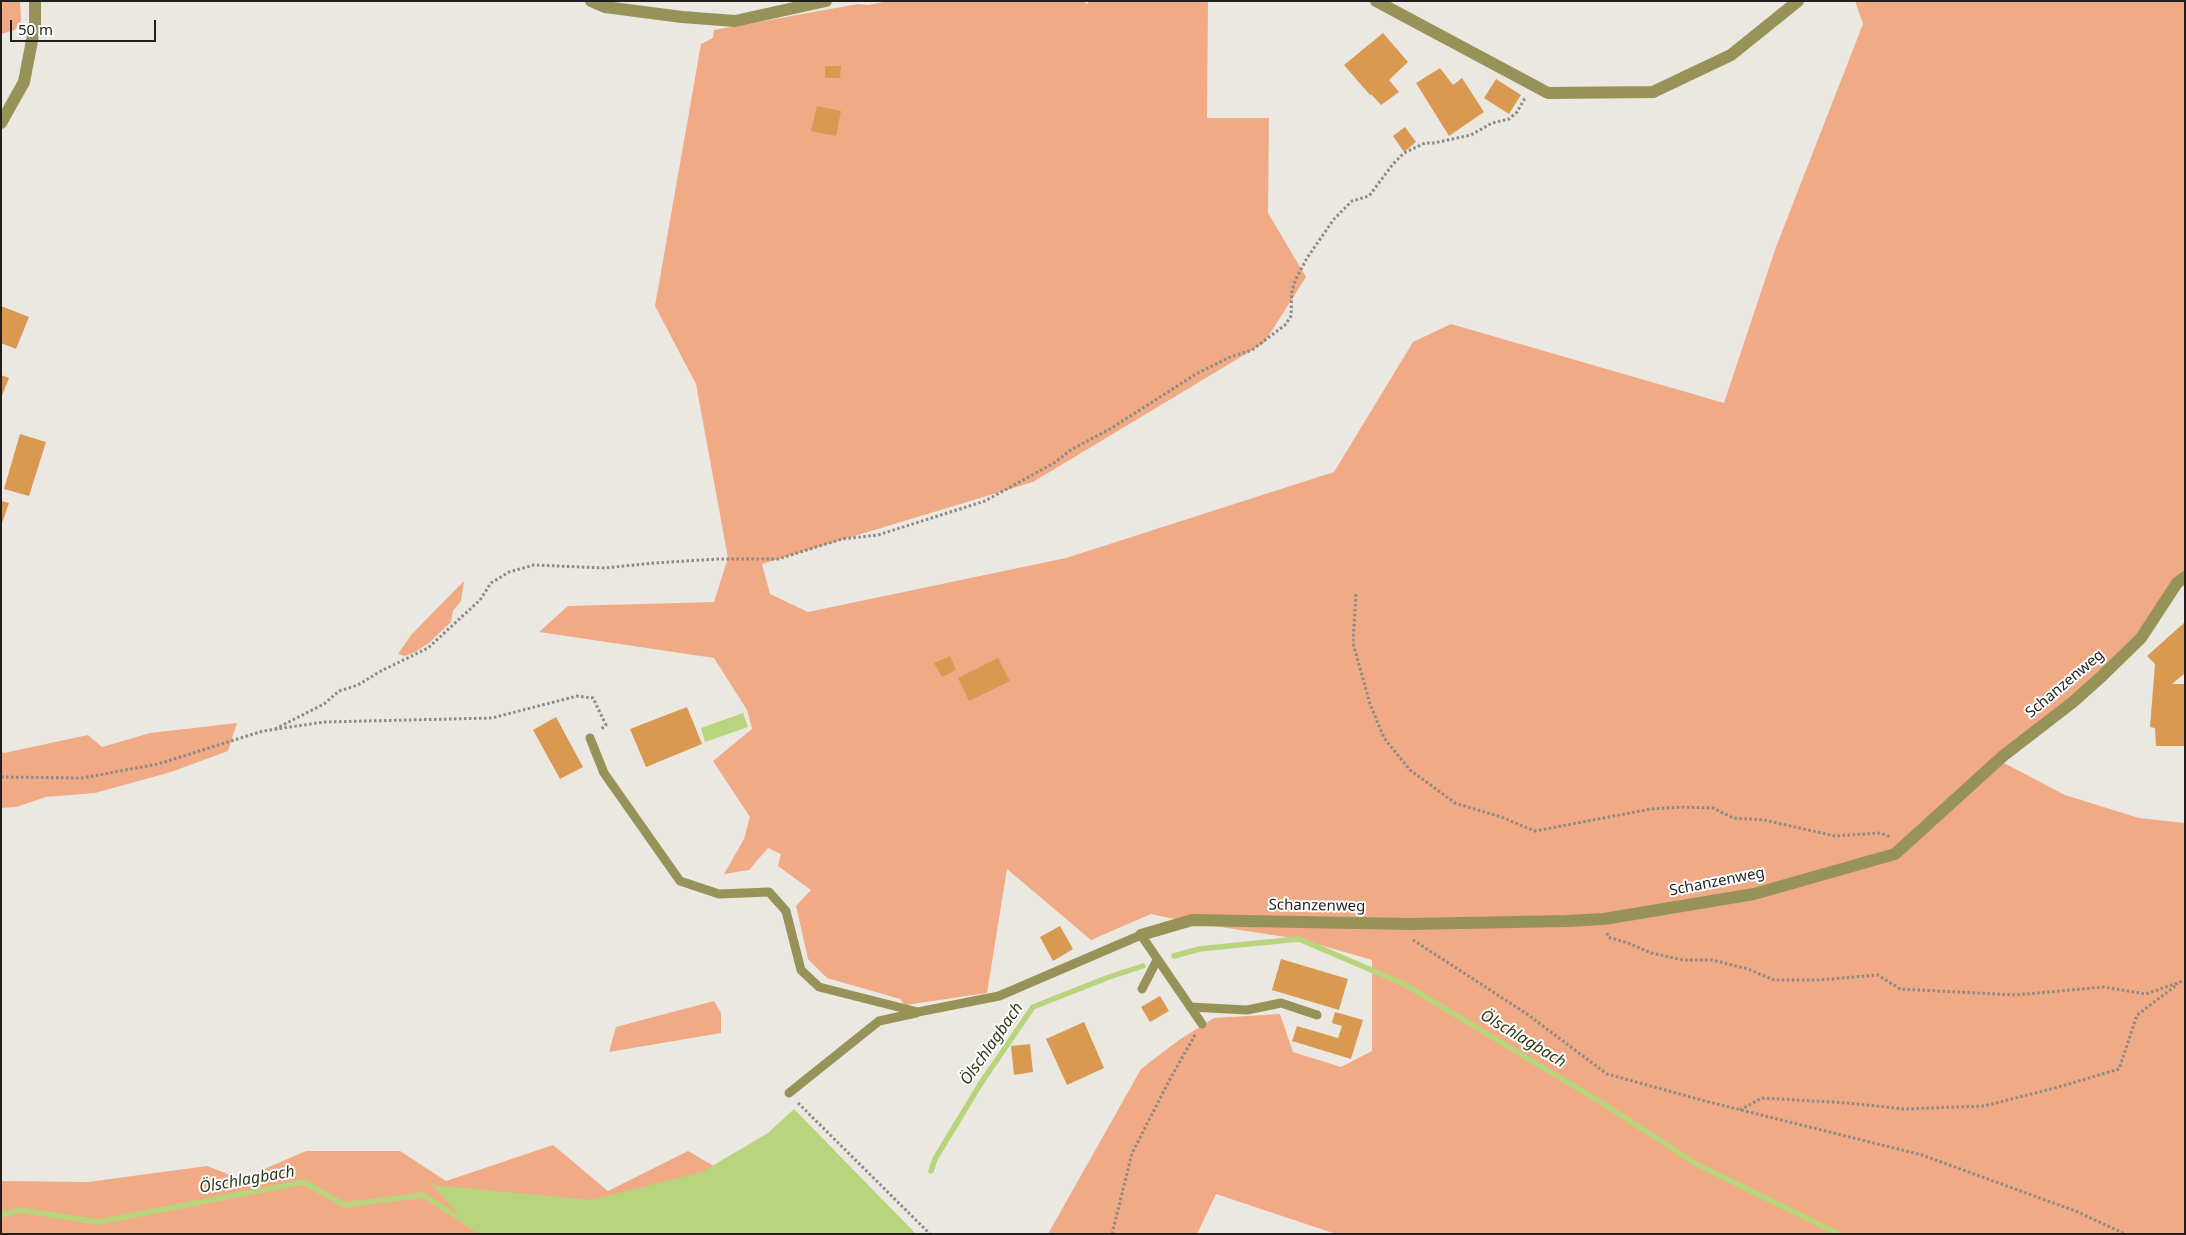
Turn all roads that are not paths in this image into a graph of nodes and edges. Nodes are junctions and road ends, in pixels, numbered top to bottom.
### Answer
1 (34, 1) edge
2 (591, 1) edge
3 (826, 1) edge
4 (1376, 1) edge
5 (1798, 1) edge
6 (1, 123) edge
7 (2185, 577) edge
8 (590, 738) road end
9 (1141, 935) junction
10 (1158, 960) junction
11 (1142, 989) dead end
12 (1190, 1007) junction
13 (918, 1012) junction
14 (1317, 1015) dead end
15 (1202, 1024) road end
16 (789, 1093) road end

1 - 6 street
2 - 3 street
4 - 5 street
7 - 9 street, Schanzenweg
8 - 13 lane
9 - 10 lane
9 - 13 lane
10 - 11 lane
10 - 12 lane
12 - 14 lane
12 - 15 lane
13 - 16 lane

